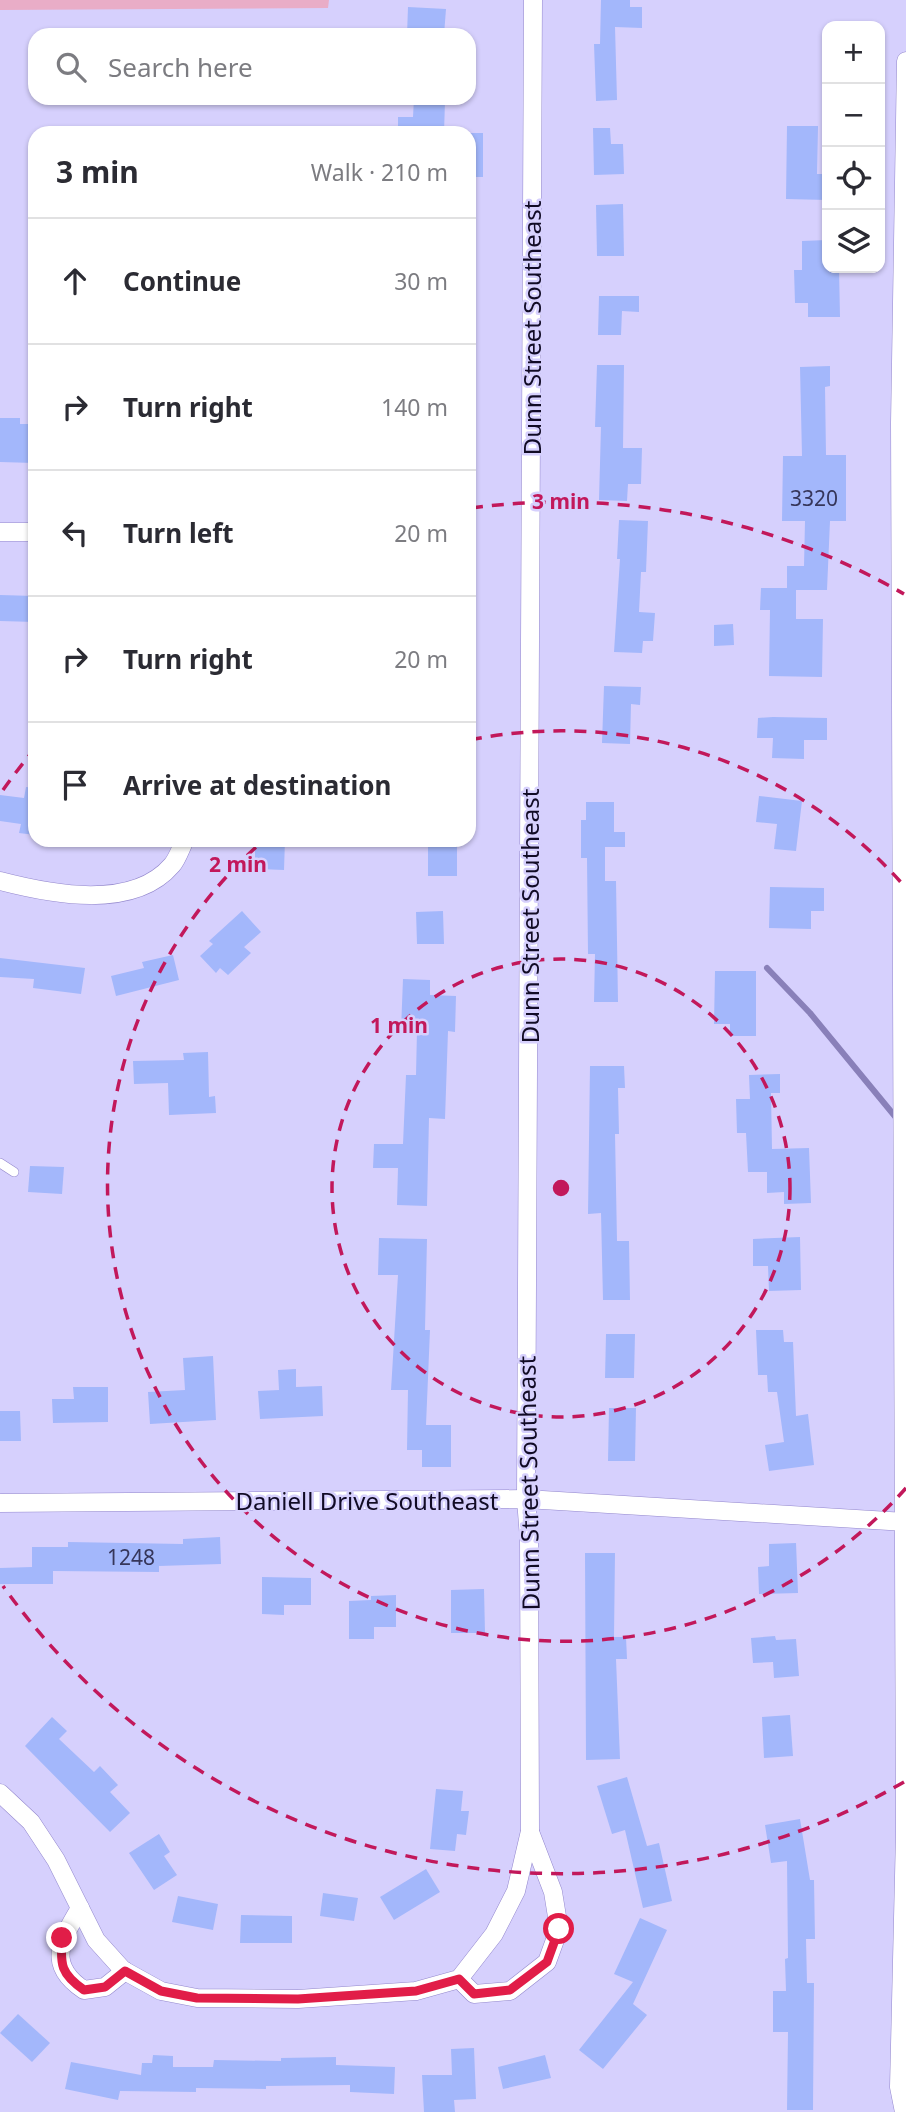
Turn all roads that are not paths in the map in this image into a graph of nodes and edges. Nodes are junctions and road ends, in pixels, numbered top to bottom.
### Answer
1 (533, 0) edge
2 (906, 61) edge
3 (0, 532) edge
4 (28, 532) edge
5 (181, 847) edge
6 (0, 881) edge
7 (0, 1163) edge
8 (14, 1172) dead end
9 (526, 1499) junction
10 (0, 1503) edge
11 (904, 1522) edge
12 (0, 1793) edge
13 (530, 1831) junction
14 (906, 1834) edge
15 (80, 1908) junction
16 (125, 1971) junction
17 (459, 1979) junction
18 (905, 2112) edge

1 - 9 street, Dunn Street Southeast
2 - 11 street
3 - 4 street
5 - 6 street
7 - 8 lane
9 - 10 street, Daniell Drive Southeast
9 - 11 street, Daniell Drive Southeast
9 - 13 street, Dunn Street Southeast
11 - 14 street
12 - 15 street
13 - 17 street, Dunn Street Southeast
13 - 17 street, Dunn Street Southeast
14 - 18 street
15 - 16 street
15 - 16 street
16 - 17 street

